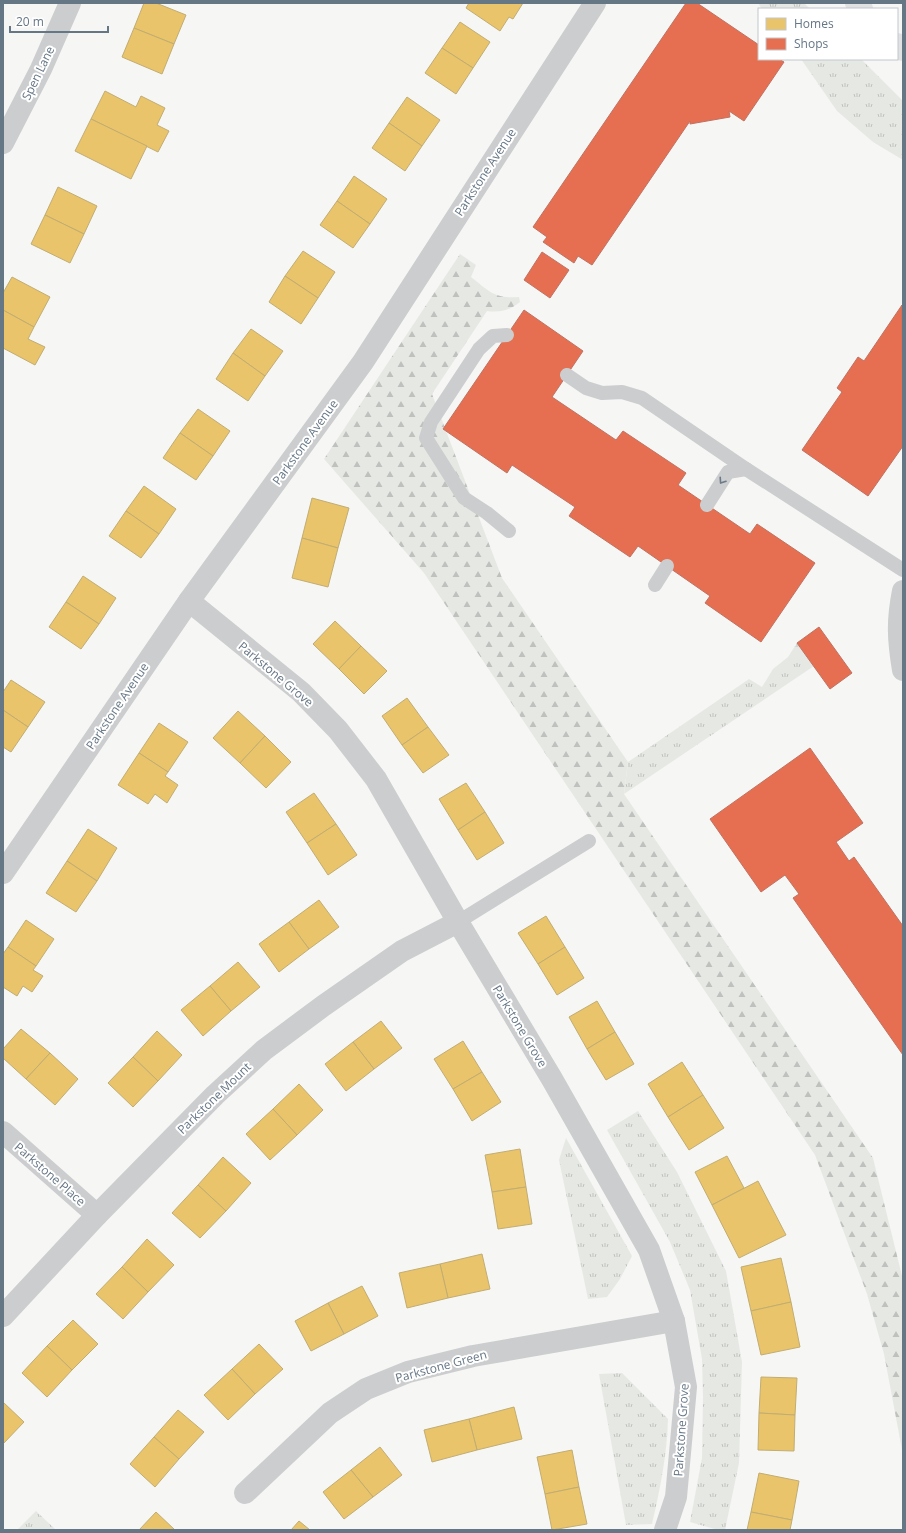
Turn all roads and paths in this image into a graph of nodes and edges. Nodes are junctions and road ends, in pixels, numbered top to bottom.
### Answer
1 (70, 3) edge
2 (595, 3) edge
3 (3, 143) edge
4 (507, 335) dead end
5 (567, 375) dead end
6 (746, 468) junction
7 (706, 505) dead end
8 (509, 531) dead end
9 (667, 566) dead end
10 (903, 570) edge
11 (655, 585) dead end
12 (903, 591) edge
13 (188, 601) junction
14 (903, 670) edge
15 (589, 841) dead end
16 (3, 873) edge
17 (458, 922) junction
18 (3, 1132) edge
19 (97, 1215) junction
20 (3, 1316) edge
21 (674, 1321) junction
22 (245, 1493) dead end
23 (664, 1530) edge

1 - 3 street, Spen Lane
2 - 13 street, Parkstone Avenue
4 - 8 lane
5 - 6 lane
6 -> 7 lane
6 - 10 lane
9 - 11 lane
12 - 14 street
13 - 16 street, Parkstone Avenue
13 - 17 street, Parkstone Grove
15 - 17 lane
17 - 19 street, Parkstone Mount
17 - 21 street, Parkstone Grove
18 - 19 street, Parkstone Place
19 - 20 street, Parkstone Mount
21 - 22 street, Parkstone Green
21 - 23 street, Parkstone Grove

